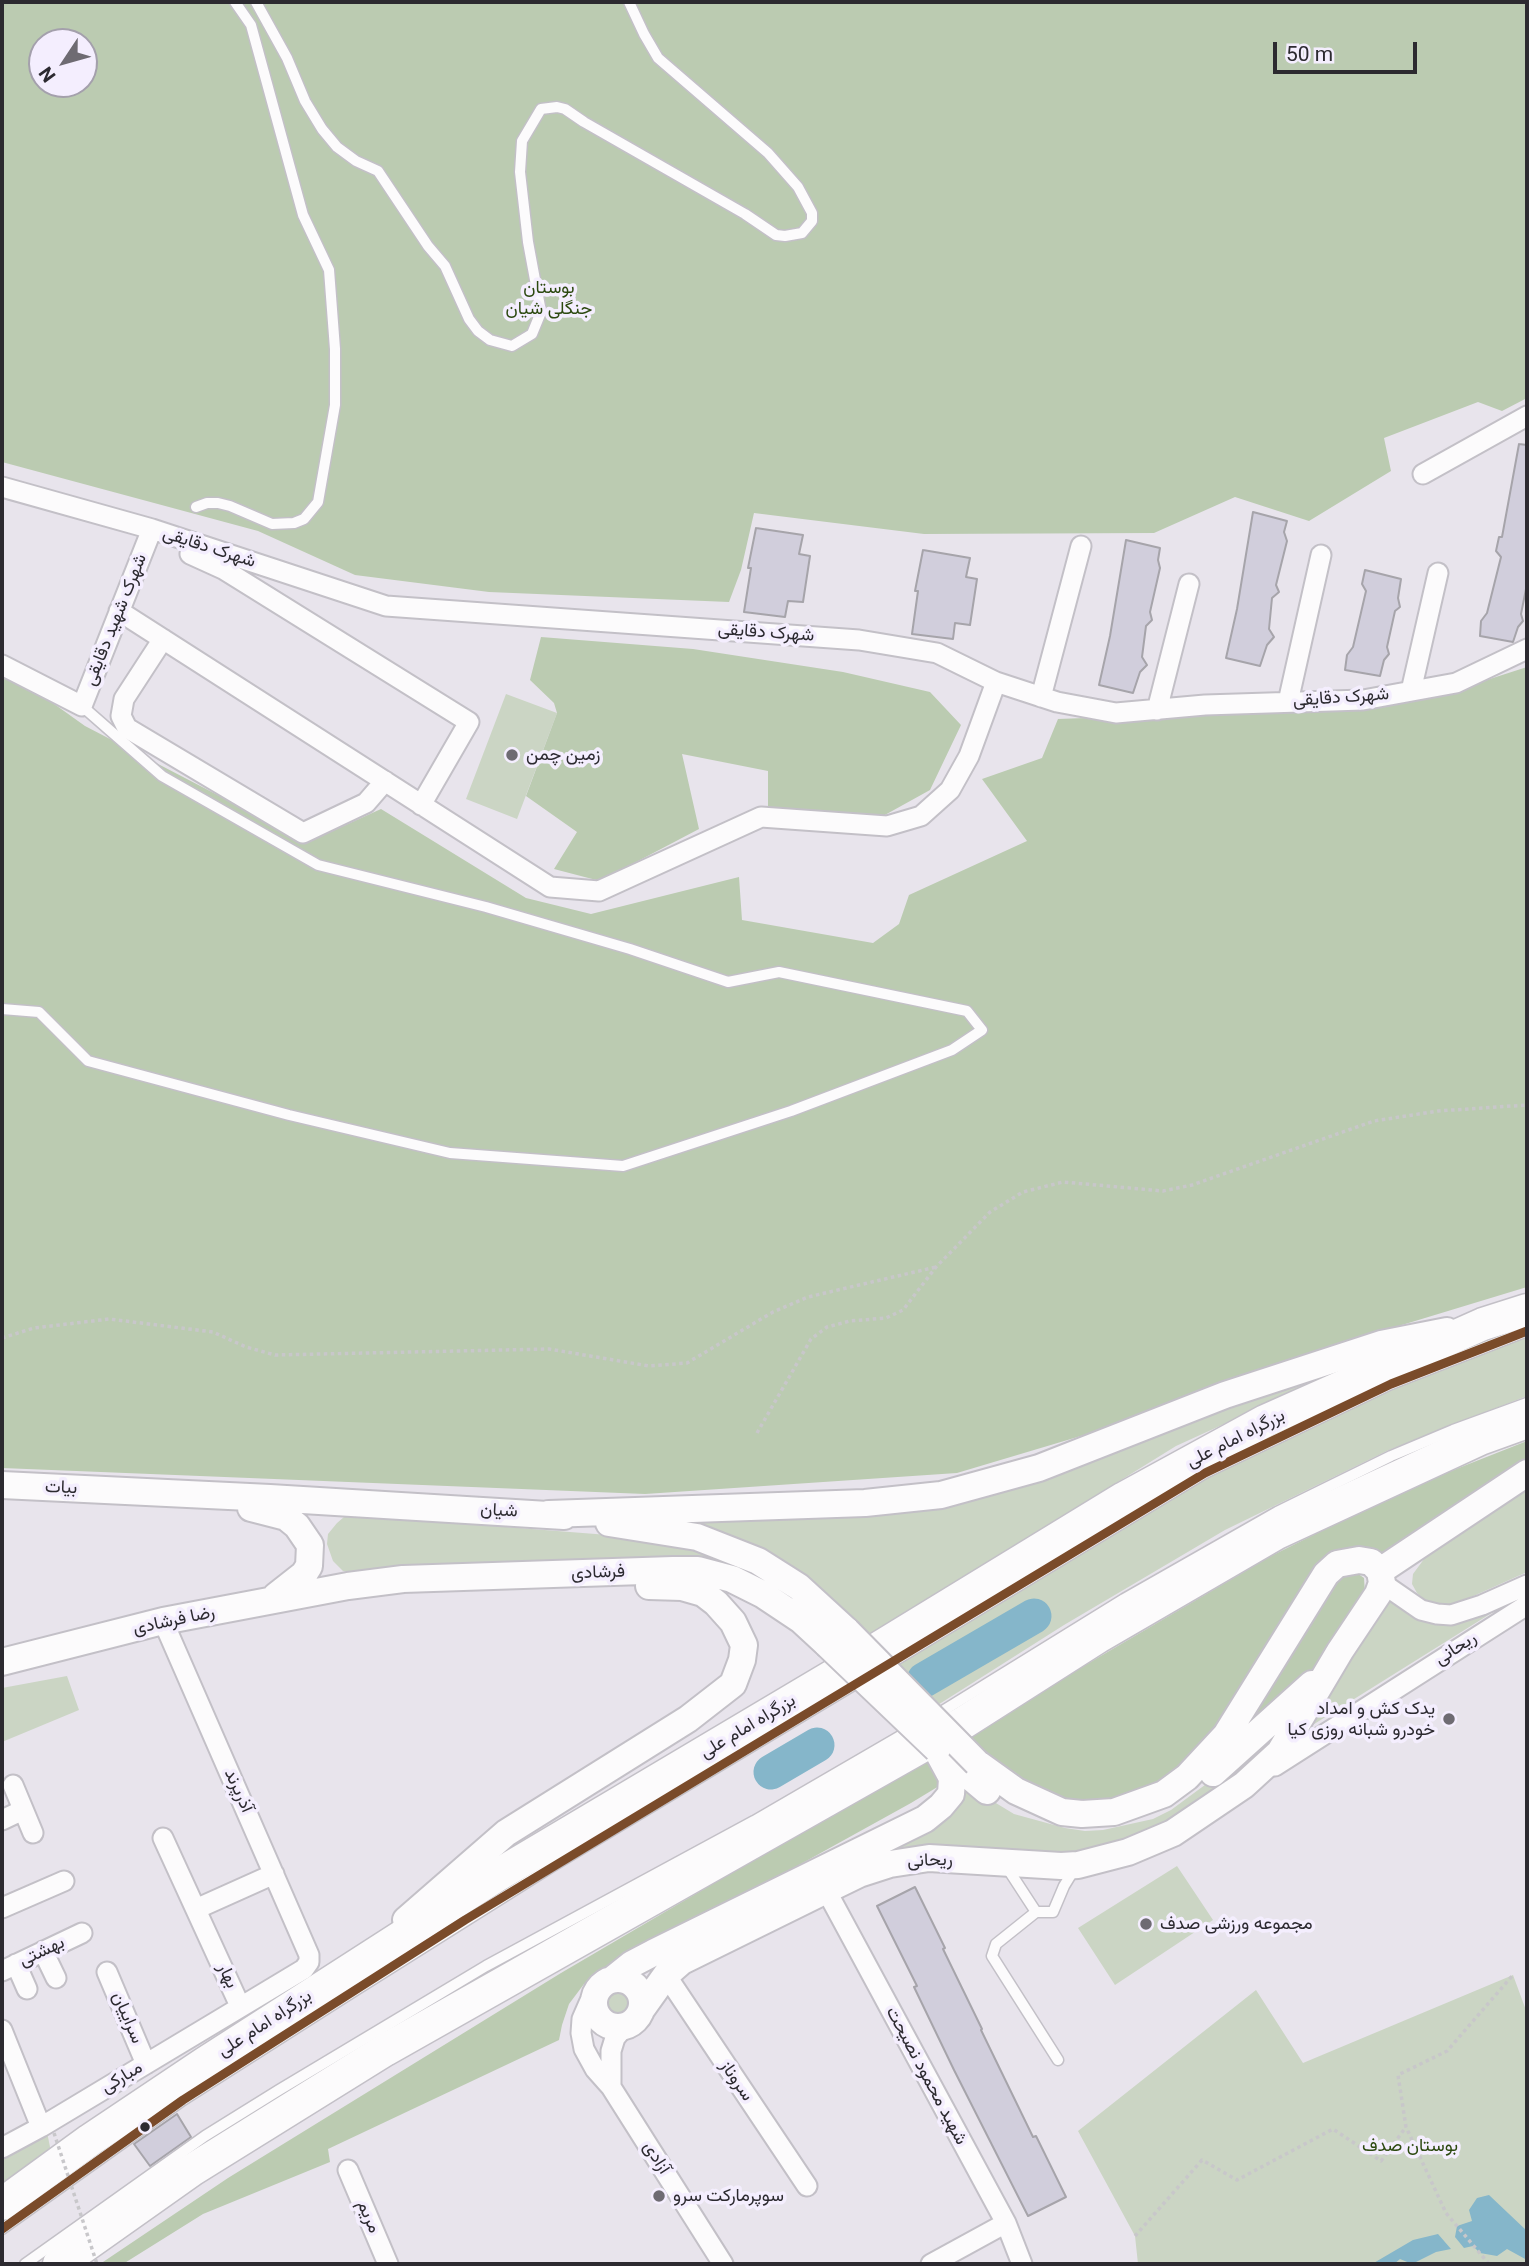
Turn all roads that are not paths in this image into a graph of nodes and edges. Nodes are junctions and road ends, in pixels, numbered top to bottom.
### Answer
1 (235, 2) edge
2 (256, 2) edge
3 (629, 2) edge
4 (1527, 416) edge
5 (1423, 474) dead end
6 (2, 487) edge
7 (196, 507) dead end
8 (152, 529) junction
9 (1080, 546) dead end
10 (190, 554) dead end
11 (1321, 555) dead end
12 (1438, 573) dead end
13 (1189, 584) dead end
14 (119, 611) junction
15 (163, 639) junction
16 (1527, 649) edge
17 (2, 666) edge
18 (996, 682) junction
19 (1411, 691) junction
20 (1041, 697) junction
21 (1288, 702) junction
22 (82, 706) junction
23 (1157, 710) junction
24 (385, 782) junction
25 (421, 805) junction
26 (2, 1009) edge
27 (1527, 1310) edge
28 (1483, 1324) junction
29 (1527, 1331) edge
30 (1527, 1403) edge
31 (1527, 1422) edge
32 (1527, 1473) edge
33 (2, 1485) edge
34 (121, 1490) junction
35 (342, 1503) junction
36 (549, 1514) junction
37 (310, 1545) junction
38 (525, 1576) junction
39 (1381, 1577) junction
40 (1527, 1585) edge
41 (348, 1586) junction
42 (267, 1602) junction
43 (1527, 1605) edge
44 (163, 1621) junction
45 (837, 1637) junction
46 (1334, 1661) junction
47 (2, 1662) edge
48 (937, 1749) junction
49 (13, 1785) dead end
50 (1244, 1785) junction
51 (23, 1810) junction
52 (2, 1820) edge
53 (33, 1833) dead end
54 (163, 1838) dead end
55 (1004, 1862) junction
56 (1078, 1865) junction
57 (274, 1874) junction
58 (64, 1881) dead end
59 (826, 1890) junction
60 (2, 1908) edge
61 (196, 1909) junction
62 (1037, 1912) junction
63 (82, 1933) dead end
64 (43, 1951) junction
65 (310, 1962) joint
66 (9, 1967) edge
67 (107, 1972) dead end
68 (666, 1975) junction
69 (338, 1977) junction
70 (55, 1978) dead end
71 (603, 1988) junction
72 (27, 1989) dead end
73 (240, 2006) junction
74 (632, 2018) junction
75 (2, 2030) edge
76 (1058, 2060) dead end
77 (146, 2064) junction
78 (611, 2087) junction
79 (48, 2130) junction
80 (2, 2148) edge
81 (348, 2170) dead end
82 (807, 2186) dead end
83 (2, 2204) edge
84 (1006, 2222) junction
85 (2, 2229) edge
86 (25, 2264) edge
87 (59, 2264) edge
88 (388, 2264) edge
89 (723, 2264) edge
90 (931, 2264) edge
91 (1022, 2264) edge

1 - 7 lane
2 - 3 lane
4 - 5 street
6 - 8 street, شهرک دقایقی
8 - 14 street, شهرک شهید دقایقی
8 - 18 street, شهرک دقایقی
9 - 20 street
10 - 25 street
11 - 21 street
12 - 19 street
13 - 23 street
14 - 15 street
14 - 22 street, شهرک شهید دقایقی
15 - 24 street
15 - 24 street
16 - 19 street, شهرک دقایقی
17 - 22 street, شهرک شهید دقایقی
18 - 20 street, شهرک دقایقی
18 - 25 street
19 - 21 street, شهرک دقایقی
20 - 23 street, شهرک دقایقی
21 - 23 street, شهرک دقایقی
22 - 26 lane
24 - 25 street
27 - 28 highway, بزرگراه امام علی
28 - 36 main road
28 - 69 highway, بزرگراه امام علی
29 - 85 lane
30 - 86 lane
31 - 87 highway
32 - 39 main road
33 - 34 main road, بیات
34 - 35 main road, شیان
34 - 37 main road
35 - 36 main road, شیان
35 - 37 main road
36 - 45 main road, شیان
37 - 41 main road
37 - 42 main road
38 - 41 main road, فرشادی
38 - 45 main road, فرشادی
38 - 69 main road
39 - 40 street, ریحانی
39 - 45 main road, ریحانی, bridge
39 - 46 main road, ریحانی
41 - 42 main road, رضا فرشادی
42 - 44 main road, رضا فرشادی
43 - 50 street, ریحانی
44 - 47 main road, رضا فرشادی
44 - 57 street, آذرپرند
45 - 48 main road, bridge
46 - 48 main road
46 - 50 main road, ریحانی
48 - 71 main road
49 - 51 street
50 - 56 main road, ریحانی
51 - 52 street
51 - 53 street
54 - 61 street, بهار
55 - 56 main road, ریحانی
55 - 59 main road, ریحانی
55 - 62 lane
56 - 62 lane
57 - 61 street
57 - 65 street, آذرپرند
58 - 60 street
59 - 68 main road, ریحانی
59 - 84 street, شهید محمود نصیحت
61 - 73 street, بهار
62 - 76 lane
63 - 64 street, بهشتی
64 - 66 street, بهشتی
64 - 70 street
65 - 73 street, بهار
66 - 72 street
67 - 77 street, سراییان
68 - 74 main road, ریحانی
68 - 82 street, سروناز
69 - 83 highway, بزرگراه امام علی
71 - 74 main road
71 - 74 main road
71 - 78 street, آزادی
73 - 77 street, مبارکی
74 - 78 street
75 - 79 street
77 - 79 street, مبارکی
78 - 89 street, آزادی
79 - 80 street, مبارکی
81 - 88 street, مریم
84 - 90 street
84 - 91 street, شهید محمود نصیحت

